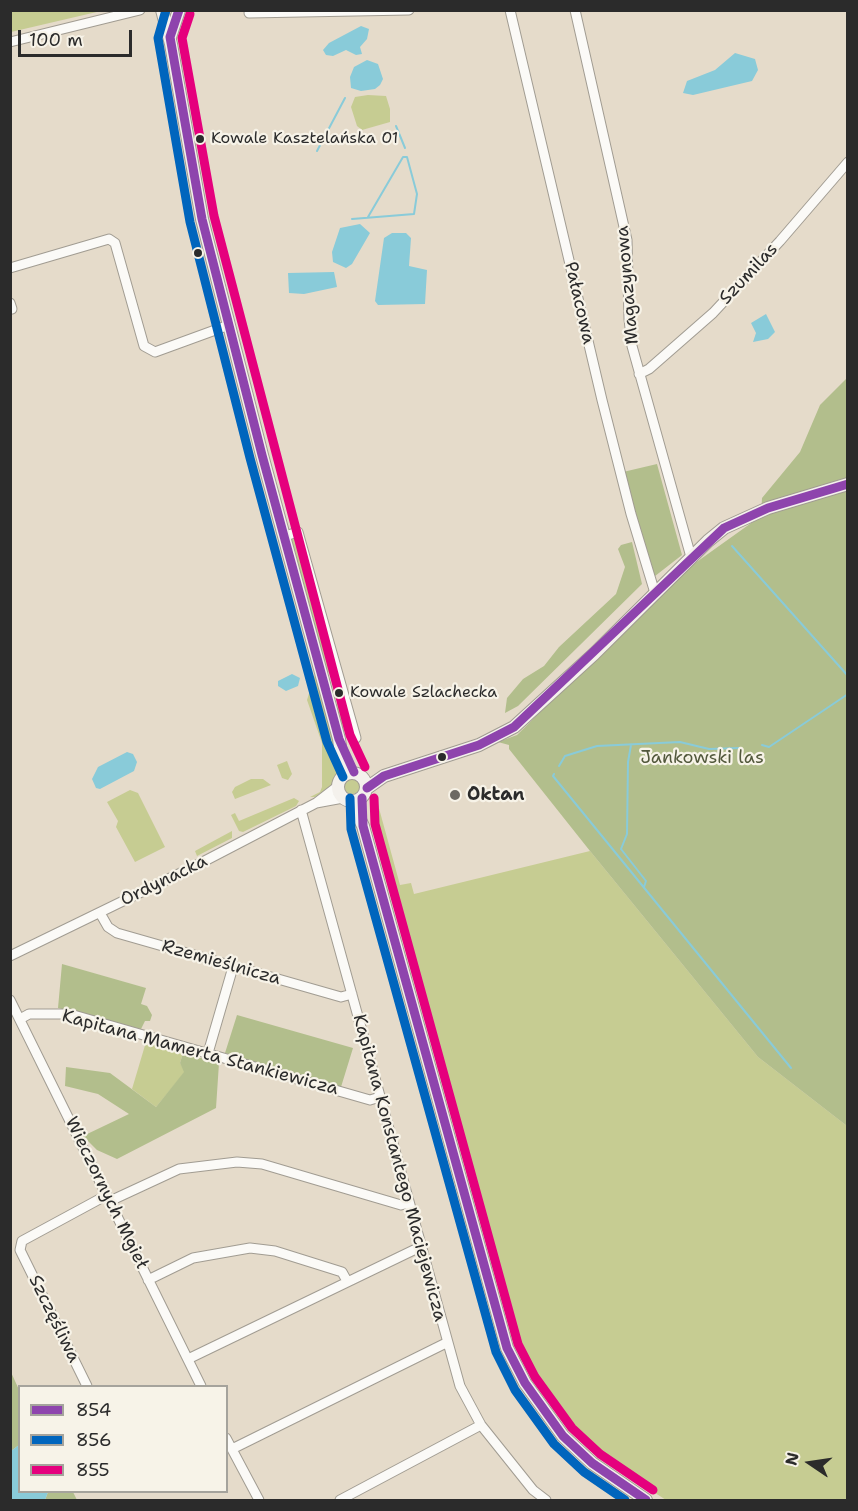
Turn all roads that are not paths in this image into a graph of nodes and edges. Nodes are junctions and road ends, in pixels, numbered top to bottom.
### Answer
1 (140, 10) edge
2 (162, 10) edge
3 (179, 10) edge
4 (409, 10) edge
5 (510, 10) edge
6 (575, 10) edge
7 (249, 13) dead end
8 (170, 37) junction
9 (10, 42) edge
10 (848, 162) edge
11 (10, 268) edge
12 (229, 325) junction
13 (639, 374) junction
14 (848, 484) edge
15 (285, 536) junction
16 (691, 557) junction
17 (655, 592) junction
18 (351, 723) junction
19 (356, 738) dead end
20 (339, 739) junction
21 (353, 787) junction
22 (301, 810) junction
23 (100, 913) junction
24 (10, 956) edge
25 (233, 967) junction
26 (352, 994) junction
27 (10, 1000) edge
28 (20, 1019) junction
29 (208, 1053) junction
30 (380, 1097) junction
31 (108, 1198) junction
32 (409, 1203) junction
33 (420, 1247) junction
34 (148, 1280) junction
35 (347, 1281) junction
36 (446, 1343) junction
37 (188, 1359) junction
38 (87, 1385) edge
39 (201, 1385) edge
40 (481, 1425) junction
41 (228, 1442) edge
42 (232, 1449) junction
43 (254, 1499) edge
44 (640, 1499) edge
45 (340, 1500) edge
46 (546, 1500) edge

1 - 9 street
2 - 8 main road
3 - 8 main road
4 - 7 street
5 - 17 street, Pałacowa
6 - 13 street, Magazynowa
8 - 12 main road
10 - 13 street, Szumilas
11 - 12 street
12 - 15 main road
13 - 16 street, Magazynowa
14 - 16 main road
15 - 18 street
15 - 20 main road
16 - 17 main road
17 - 21 main road
18 - 19 street
18 - 20 street
20 - 21 main road
21 - 22 street, Ordynacka
21 - 44 main road
22 - 23 street, Ordynacka
22 - 26 street, Kapitana Konstantego Maciejewicza
23 - 24 street, Ordynacka
23 - 25 street, Rzemieślnicza
25 - 26 street, Rzemieślnicza
25 - 29 street
26 - 30 street, Kapitana Konstantego Maciejewicza
27 - 28 street, Wieczornych Mgieł
28 - 29 street, Kapitana Mamerta Stankiewicza
28 - 31 street, Wieczornych Mgieł
29 - 30 street, Kapitana Mamerta Stankiewicza
30 - 32 street, Kapitana Konstantego Maciejewicza
31 - 32 street, Szczęśliwa
31 - 34 street, Wieczornych Mgieł
31 - 38 street, Szczęśliwa
32 - 33 street, Kapitana Konstantego Maciejewicza
33 - 35 street
33 - 36 street, Kapitana Konstantego Maciejewicza
34 - 35 street
34 - 37 street, Wieczornych Mgieł
35 - 37 street
36 - 40 street, Kapitana Konstantego Maciejewicza
36 - 42 street
37 - 39 street, Wieczornych Mgieł
40 - 45 street
40 - 46 street, Kapitana Konstantego Maciejewicza
41 - 42 street
42 - 43 street

